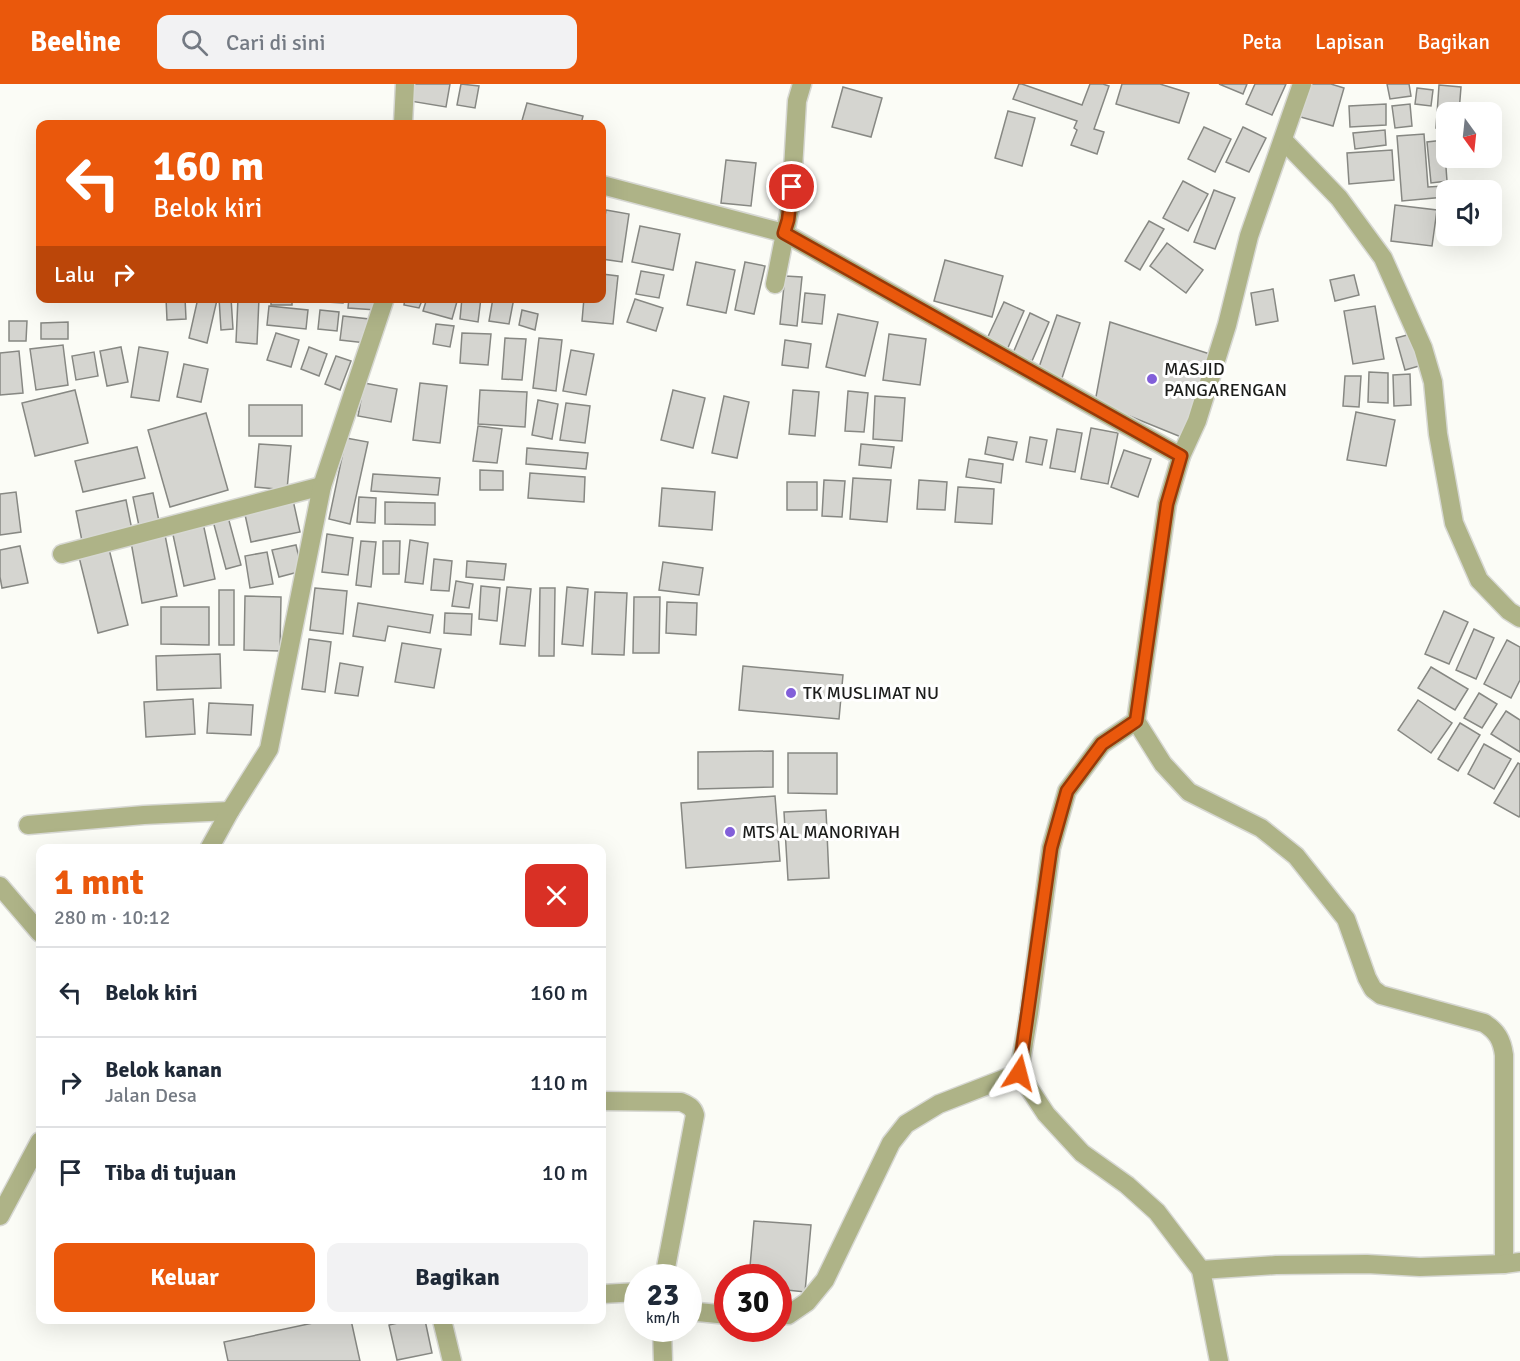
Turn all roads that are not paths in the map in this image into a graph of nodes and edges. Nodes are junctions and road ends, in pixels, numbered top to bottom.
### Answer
1 (405, 84) edge
2 (802, 84) edge
3 (1302, 84) edge
4 (403, 120) edge
5 (1283, 140) junction
6 (606, 185) edge
7 (784, 233) junction
8 (775, 284) dead end
9 (383, 303) edge
10 (1181, 456) junction
11 (322, 486) junction
12 (62, 554) dead end
13 (1520, 618) edge
14 (1136, 721) junction
15 (230, 811) junction
16 (28, 825) dead end
17 (211, 844) edge
18 (0, 886) edge
19 (36, 928) edge
20 (1019, 1073) junction
21 (606, 1101) edge
22 (36, 1148) edge
23 (0, 1216) edge
24 (1512, 1263) edge
25 (667, 1264) edge
26 (1201, 1270) junction
27 (624, 1293) edge
28 (606, 1294) edge
29 (792, 1312) edge
30 (443, 1324) edge
31 (662, 1342) edge
32 (452, 1361) edge
33 (663, 1361) edge
34 (1219, 1361) edge

1 - 4 street
2 - 7 street
3 - 5 street
5 - 10 street
5 - 13 street
6 - 7 street
7 - 8 street
7 - 10 street
9 - 11 street
10 - 14 street
11 - 12 street
11 - 15 street
14 - 20 street
14 - 24 street
15 - 16 street
15 - 17 street
18 - 19 street
20 - 26 street
20 - 29 street
21 - 25 street
22 - 23 street
24 - 26 street
26 - 34 street
27 - 28 street
30 - 32 street
31 - 33 street

